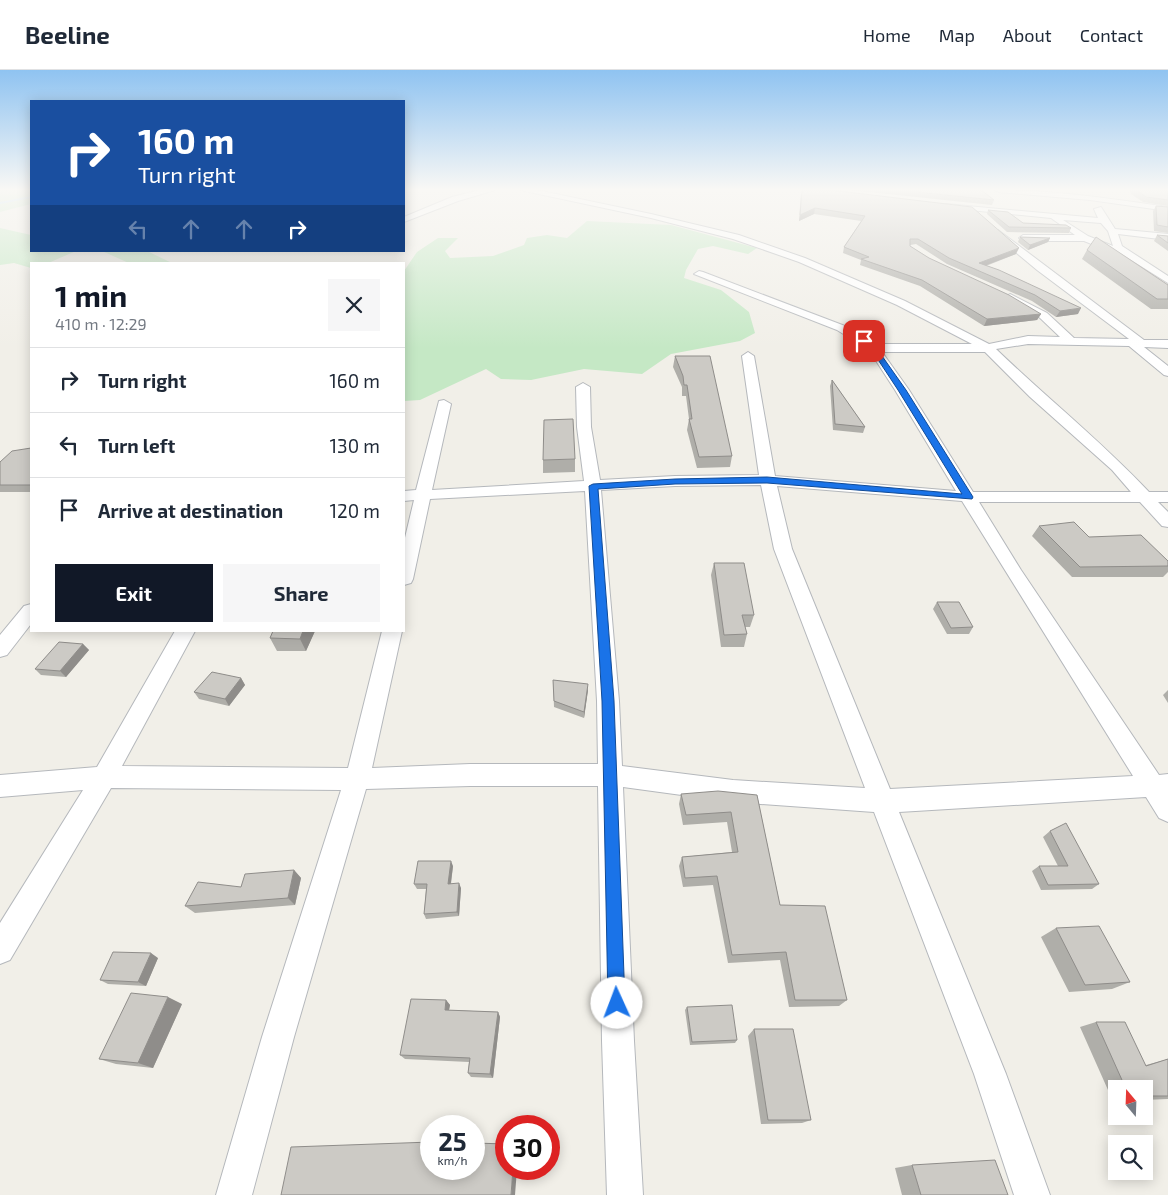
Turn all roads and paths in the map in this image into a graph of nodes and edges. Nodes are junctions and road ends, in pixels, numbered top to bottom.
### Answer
1 (749, 242) edge
2 (1010, 242) edge
3 (1096, 242) edge
4 (1116, 242) edge
5 (1131, 257) junction
6 (1160, 262) dead end
7 (699, 274) dead end
8 (1168, 280) edge
9 (999, 292) edge
10 (1071, 341) junction
11 (1136, 343) junction
12 (1168, 344) edge
13 (873, 348) junction
14 (988, 348) junction
15 (748, 356) dead end
16 (1168, 372) edge
17 (583, 387) dead end
18 (444, 404) dead end
19 (767, 480) junction
20 (593, 486) junction
21 (405, 496) edge
22 (423, 496) junction
23 (969, 497) junction
24 (1145, 497) junction
25 (1168, 497) edge
26 (1168, 522) edge
27 (405, 575) edge
28 (30, 612) edge
29 (183, 632) edge
30 (392, 632) edge
31 (0, 649) edge
32 (610, 775) junction
33 (104, 778) junction
34 (357, 779) junction
35 (1160, 785) edge
36 (0, 786) edge
37 (884, 801) junction
38 (1168, 810) edge
39 (0, 950) edge
40 (234, 1195) edge
41 (625, 1195) edge
42 (1032, 1195) edge

1 - 14 street
2 - 11 street
3 - 5 street
4 - 5 street
5 - 6 street
5 - 8 street
7 - 13 street
9 - 10 street
10 - 11 street
10 - 14 street
11 - 12 street
11 - 16 street
13 - 14 street
13 - 23 street
14 - 24 street
15 - 19 street
17 - 20 street
18 - 22 street
19 - 20 street
19 - 23 street
19 - 37 street
20 - 22 street
20 - 32 street
21 - 22 street
22 - 27 street
23 - 24 street
23 - 35 street
24 - 25 street
24 - 26 street
28 - 31 street
29 - 33 street
30 - 34 street
32 - 34 street
32 - 37 street
32 - 41 street
33 - 34 street
33 - 36 street
33 - 39 street
34 - 40 street
35 - 37 street
35 - 38 street
37 - 42 street

